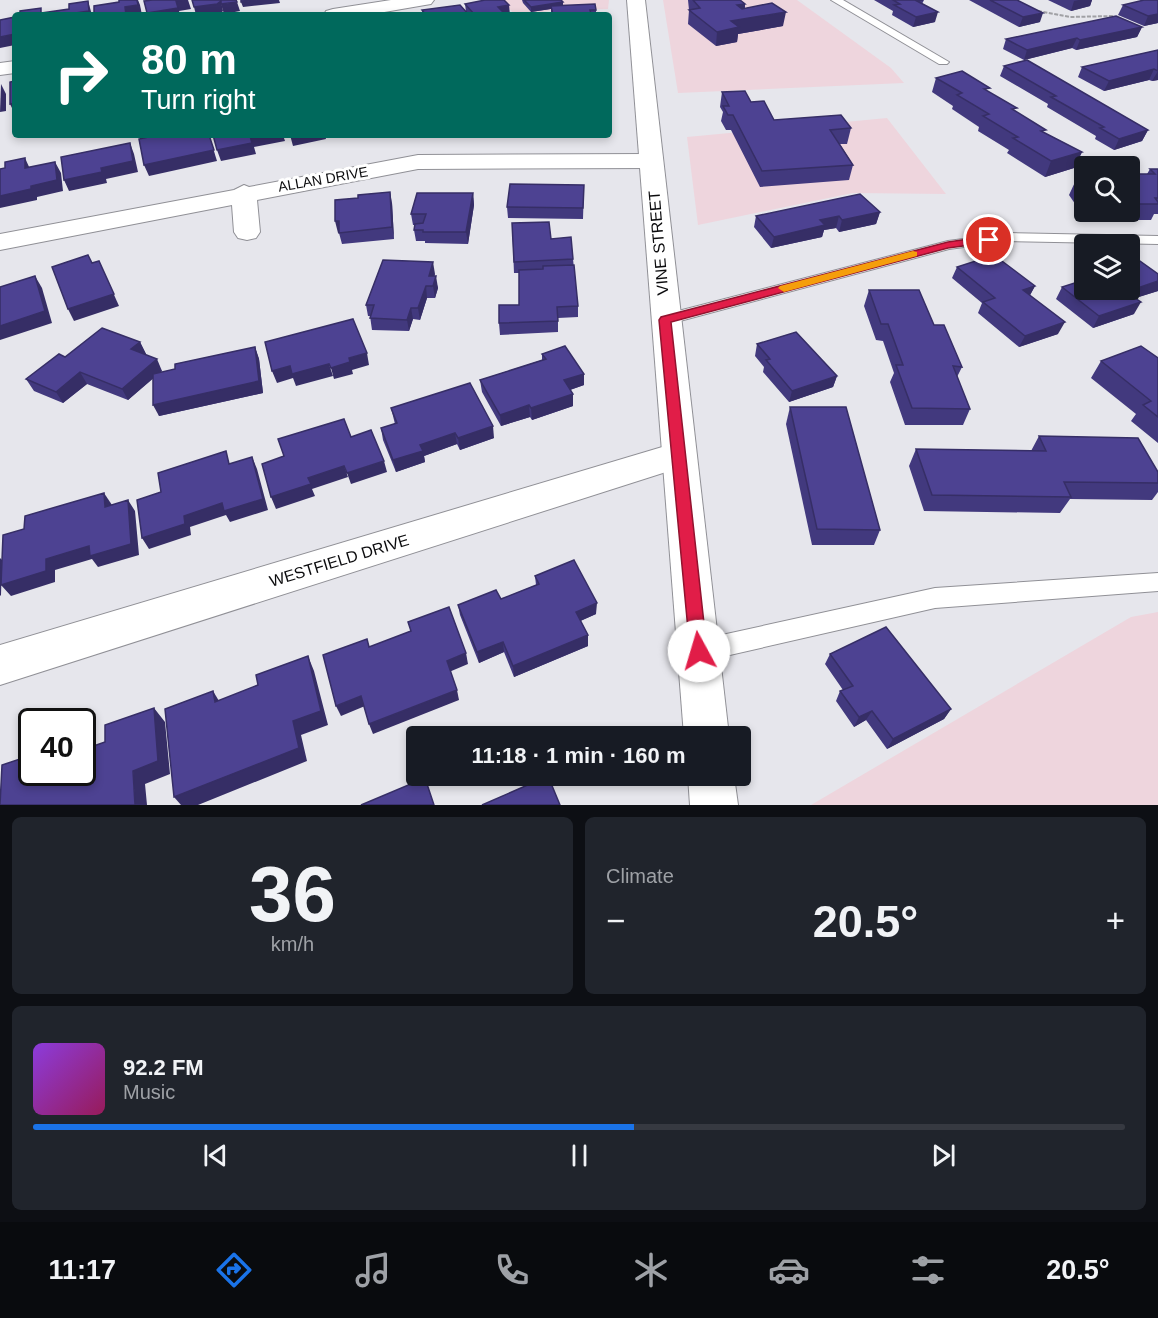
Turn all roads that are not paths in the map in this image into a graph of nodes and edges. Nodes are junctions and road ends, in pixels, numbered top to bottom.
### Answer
1 (425, 0) edge
2 (636, 0) edge
3 (836, 0) edge
4 (351, 12) edge
5 (943, 62) dead end
6 (650, 161) junction
7 (244, 194) junction
8 (247, 232) dead end
9 (1158, 240) edge
10 (0, 242) edge
11 (665, 320) junction
12 (679, 455) junction
13 (1158, 582) edge
14 (699, 651) junction
15 (0, 665) edge
16 (706, 726) edge
17 (712, 786) edge
18 (714, 805) edge

1 - 4 street
2 - 6 street, VINE STREET
3 - 5 lane
6 - 7 street, ALLAN DRIVE
6 - 11 street, VINE STREET
7 - 8 street
7 - 10 street, ALLAN DRIVE
9 - 11 lane
11 - 12 street, VINE STREET
12 - 14 street, VINE STREET
12 - 15 street, WESTFIELD DRIVE
13 - 14 lane
14 - 16 street, VINE STREET
17 - 18 street

